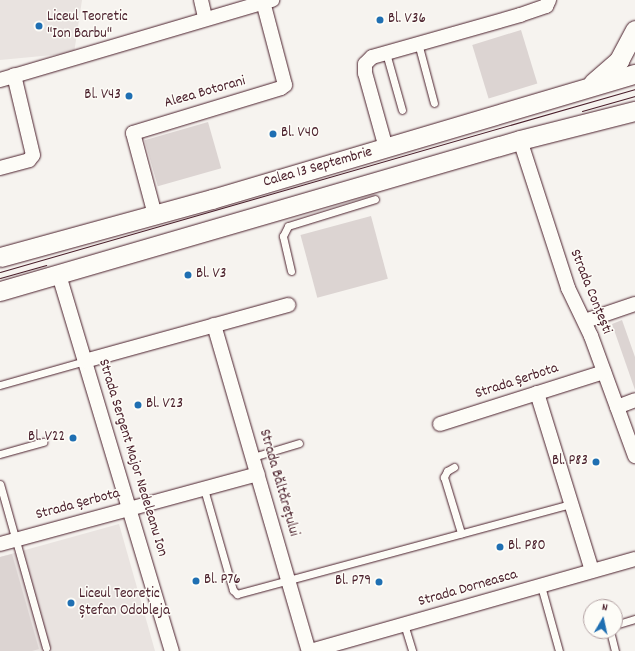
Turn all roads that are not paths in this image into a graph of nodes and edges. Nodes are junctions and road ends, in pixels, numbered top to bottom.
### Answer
1 (201, 0) edge
2 (549, 0) edge
3 (267, 1) edge
4 (205, 18) junction
5 (635, 30) edge
6 (418, 43) junction
7 (386, 52) junction
8 (635, 74) edge
9 (14, 75) junction
10 (0, 80) edge
11 (590, 86) junction
12 (434, 103) dead end
13 (402, 110) dead end
14 (635, 112) edge
15 (615, 117) junction
16 (635, 120) edge
17 (520, 140) junction
18 (386, 148) junction
19 (0, 168) edge
20 (375, 199) dead end
21 (155, 215) junction
22 (0, 257) edge
23 (291, 271) dead end
24 (59, 274) junction
25 (0, 291) edge
26 (635, 304) edge
27 (288, 305) dead end
28 (585, 321) junction
29 (214, 325) junction
30 (85, 361) junction
31 (604, 372) junction
32 (0, 385) edge
33 (537, 393) junction
34 (635, 400) edge
35 (617, 407) junction
36 (440, 424) dead end
37 (43, 442) dead end
38 (298, 443) dead end
39 (0, 454) edge
40 (635, 456) edge
41 (253, 457) junction
42 (454, 467) dead end
43 (258, 474) junction
44 (0, 484) edge
45 (204, 489) junction
46 (571, 504) junction
47 (130, 509) junction
48 (461, 533) junction
49 (16, 540) junction
50 (0, 544) edge
51 (635, 559) edge
52 (592, 571) junction
53 (289, 580) junction
54 (541, 586) junction
55 (635, 619) edge
56 (623, 623) edge
57 (404, 624) junction
58 (612, 639) edge
59 (46, 648) dead end
60 (172, 651) edge
61 (310, 651) edge
62 (412, 651) edge
63 (560, 651) edge
64 (615, 651) edge

1 - 4 street
2 - 6 street
3 - 4 street, Aleea Botorani
3 - 21 street, Aleea Botorani
4 - 9 street, Aleea Botorani
5 - 11 main road
6 - 7 street
6 - 12 lane
7 - 13 lane
7 - 18 street
8 - 11 main road, Calea 13 Septembrie
9 - 10 street, Aleea Botorani
9 - 19 street
11 - 18 main road, Calea 13 Septembrie
14 - 15 main road, Calea 13 Septembrie
15 - 16 main road
15 - 17 main road, Calea 13 Septembrie
17 - 24 main road, Calea 13 Septembrie
17 - 28 street, Strada Conțești
18 - 21 main road, Calea 13 Septembrie
20 - 23 lane
21 - 22 main road, Calea 13 Septembrie
24 - 25 main road, Calea 13 Septembrie
24 - 30 street, Strada Sergent Major Nedeleanu Ion
26 - 28 street
27 - 29 street
28 - 31 street, Strada Conțești
29 - 30 street
29 - 41 street, Strada Băltărețului
30 - 32 lane
30 - 47 street, Strada Sergent Major Nedeleanu Ion
31 - 33 street, Strada Șerbota
31 - 35 street, Strada Conțești
33 - 36 street, Strada Șerbota
33 - 46 street
34 - 35 street
35 - 40 street, Strada Conțești
37 - 39 lane
38 - 41 lane
41 - 43 street, Strada Băltărețului
42 - 48 lane
43 - 45 street, Strada Șerbota
43 - 53 street, Strada Băltărețului
44 - 49 lane
45 - 47 street, Strada Șerbota
45 - 53 lane
46 - 48 lane
46 - 52 street
47 - 49 street, Strada Șerbota
47 - 60 street, Strada Sergent Major Nedeleanu Ion
48 - 53 lane
49 - 50 street, Strada Șerbota
49 - 59 lane
51 - 52 street, Strada Dorneasca
52 - 54 street, Strada Dorneasca
53 - 61 street, Strada Băltărețului
54 - 57 street, Strada Dorneasca
54 - 63 lane
55 - 56 lane
57 - 61 street, Strada Dorneasca
57 - 62 lane
58 - 64 lane

